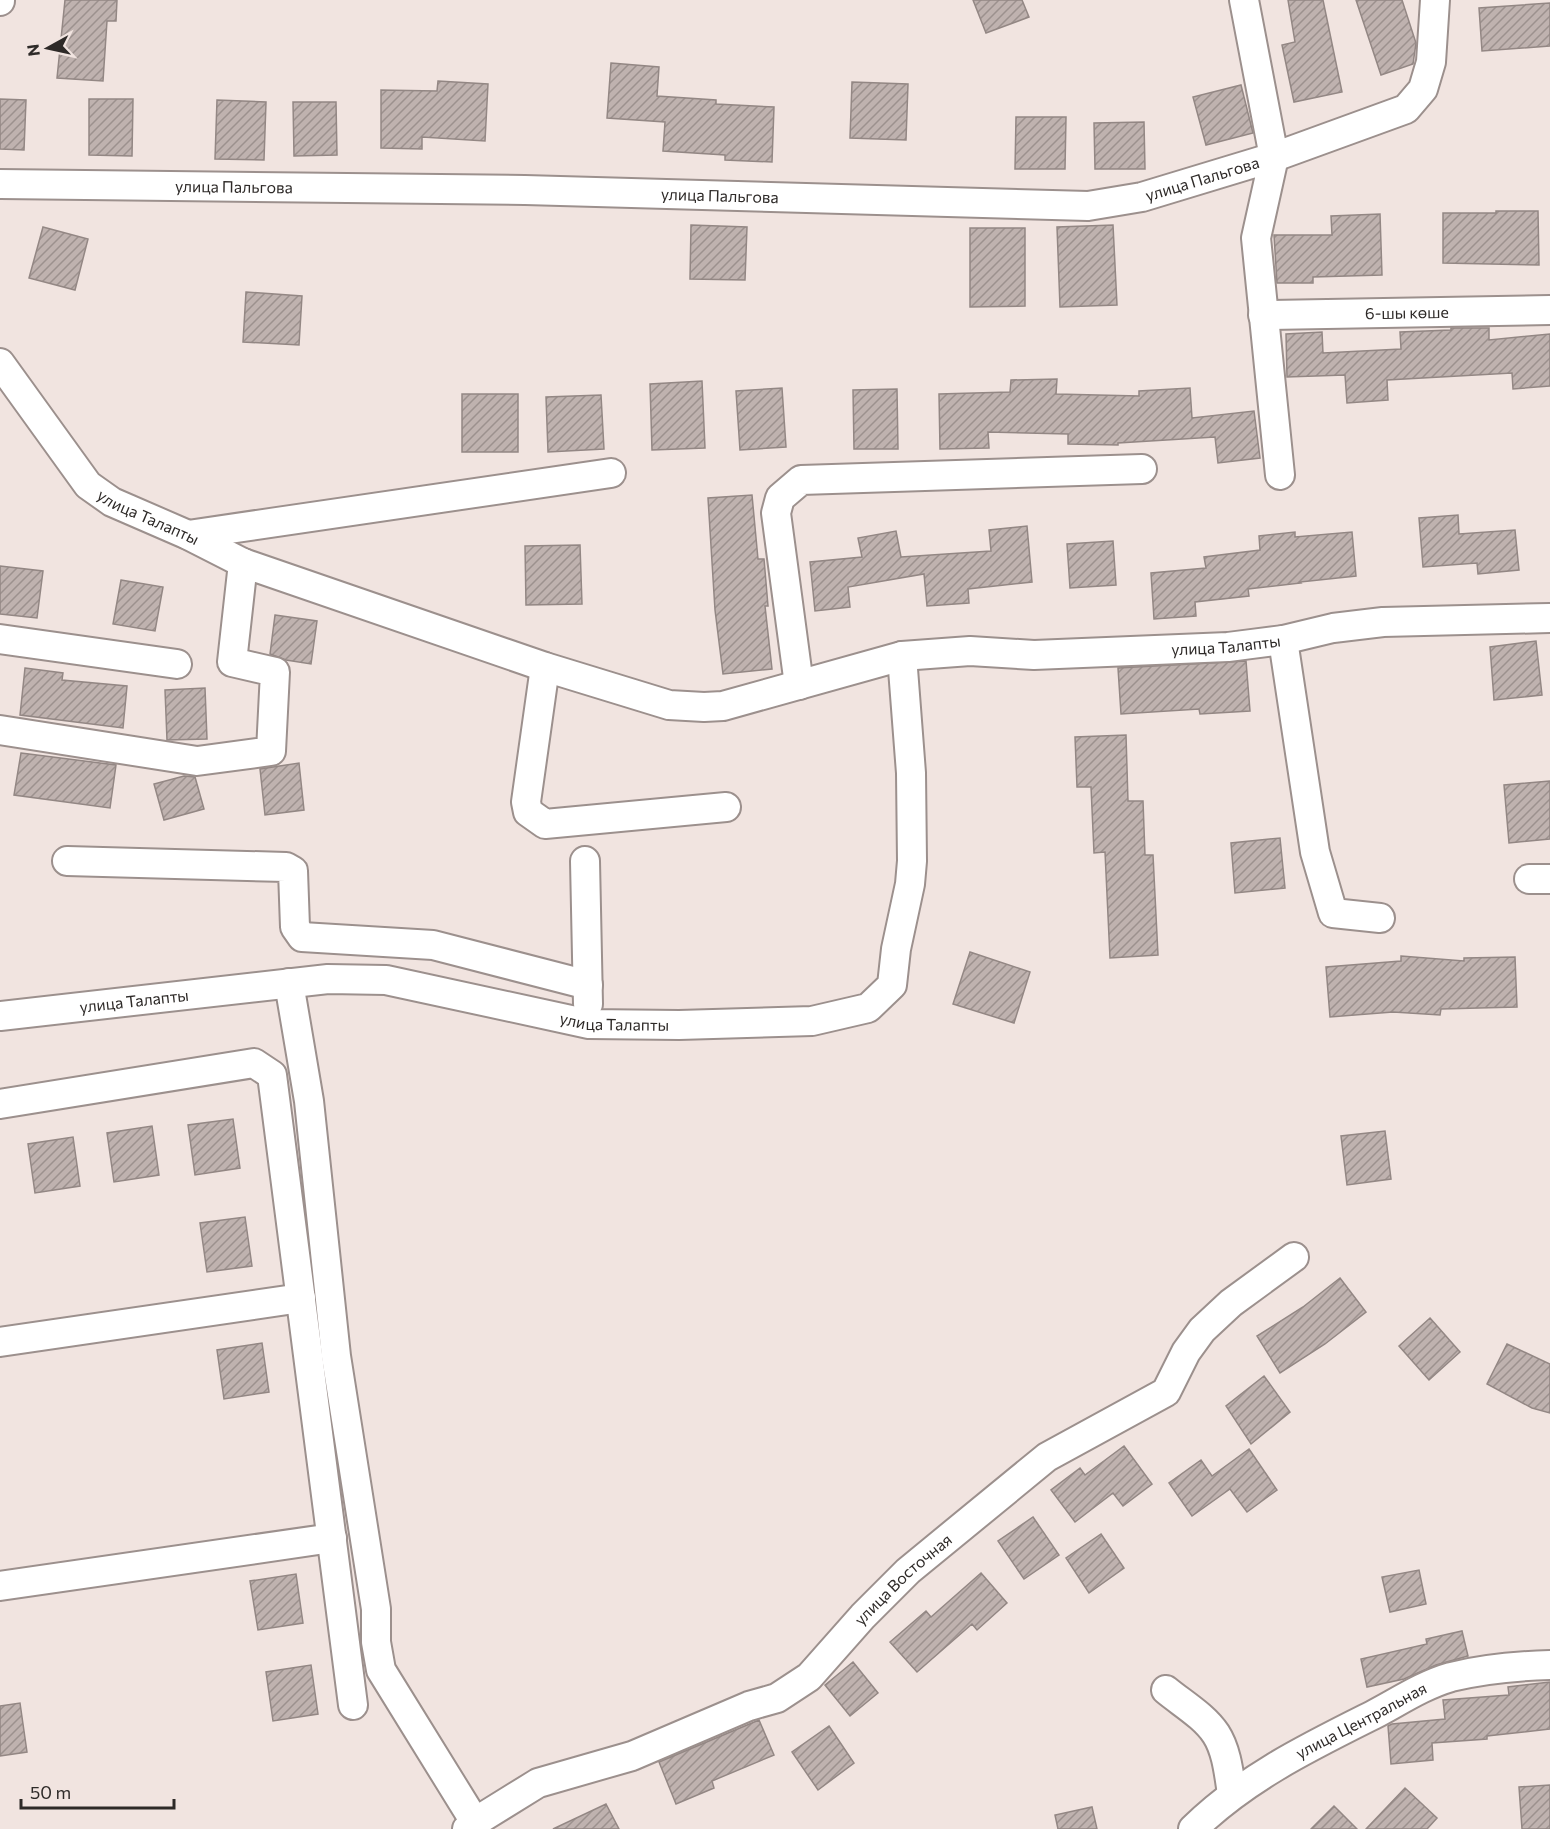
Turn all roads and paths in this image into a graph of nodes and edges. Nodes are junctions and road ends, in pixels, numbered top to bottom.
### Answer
1 (1244, 0) edge
2 (1435, 0) edge
3 (1274, 157) junction
4 (0, 184) edge
5 (1550, 310) edge
6 (1263, 315) junction
7 (0, 363) edge
8 (1142, 469) dead end
9 (610, 474) dead end
10 (1280, 475) dead end
11 (188, 536) junction
12 (243, 563) junction
13 (1550, 618) edge
14 (0, 639) edge
15 (1282, 640) junction
16 (902, 656) junction
17 (177, 664) dead end
18 (544, 667) junction
19 (799, 685) junction
20 (0, 730) edge
21 (726, 807) dead end
22 (67, 861) dead end
23 (585, 861) dead end
24 (1380, 918) dead end
25 (289, 983) junction
26 (588, 985) junction
27 (0, 1016) edge
28 (589, 1024) junction
29 (0, 1104) edge
30 (1294, 1257) dead end
31 (301, 1298) junction
32 (0, 1342) edge
33 (332, 1538) junction
34 (0, 1586) edge
35 (1550, 1665) edge
36 (1167, 1690) dead end
37 (353, 1705) dead end
38 (1232, 1794) junction
39 (471, 1826) edge
40 (1193, 1829) edge

1 - 3 street
2 - 3 street
3 - 4 street, улица Пальгова
3 - 6 street, улица Пальгова
5 - 6 street, 6-шы көше
6 - 10 street, улица Пальгова
7 - 11 street, улица Талапты
8 - 19 street
9 - 11 street
11 - 12 street, улица Талапты
12 - 18 street, улица Талапты
12 - 20 street
13 - 15 street, улица Талапты
14 - 17 street
15 - 16 street, улица Талапты
15 - 24 street
16 - 19 street, улица Талапты
16 - 28 street, улица Талапты
18 - 19 street, улица Талапты
18 - 21 street
22 - 26 street
23 - 26 street
25 - 27 street, улица Талапты
25 - 28 street, улица Талапты
25 - 39 street
26 - 28 street
29 - 31 street
30 - 39 street, улица Восточная
31 - 32 street
31 - 33 street
33 - 34 street
33 - 37 street
35 - 38 street, улица Центральная
36 - 38 street
38 - 40 street, улица Центральная

